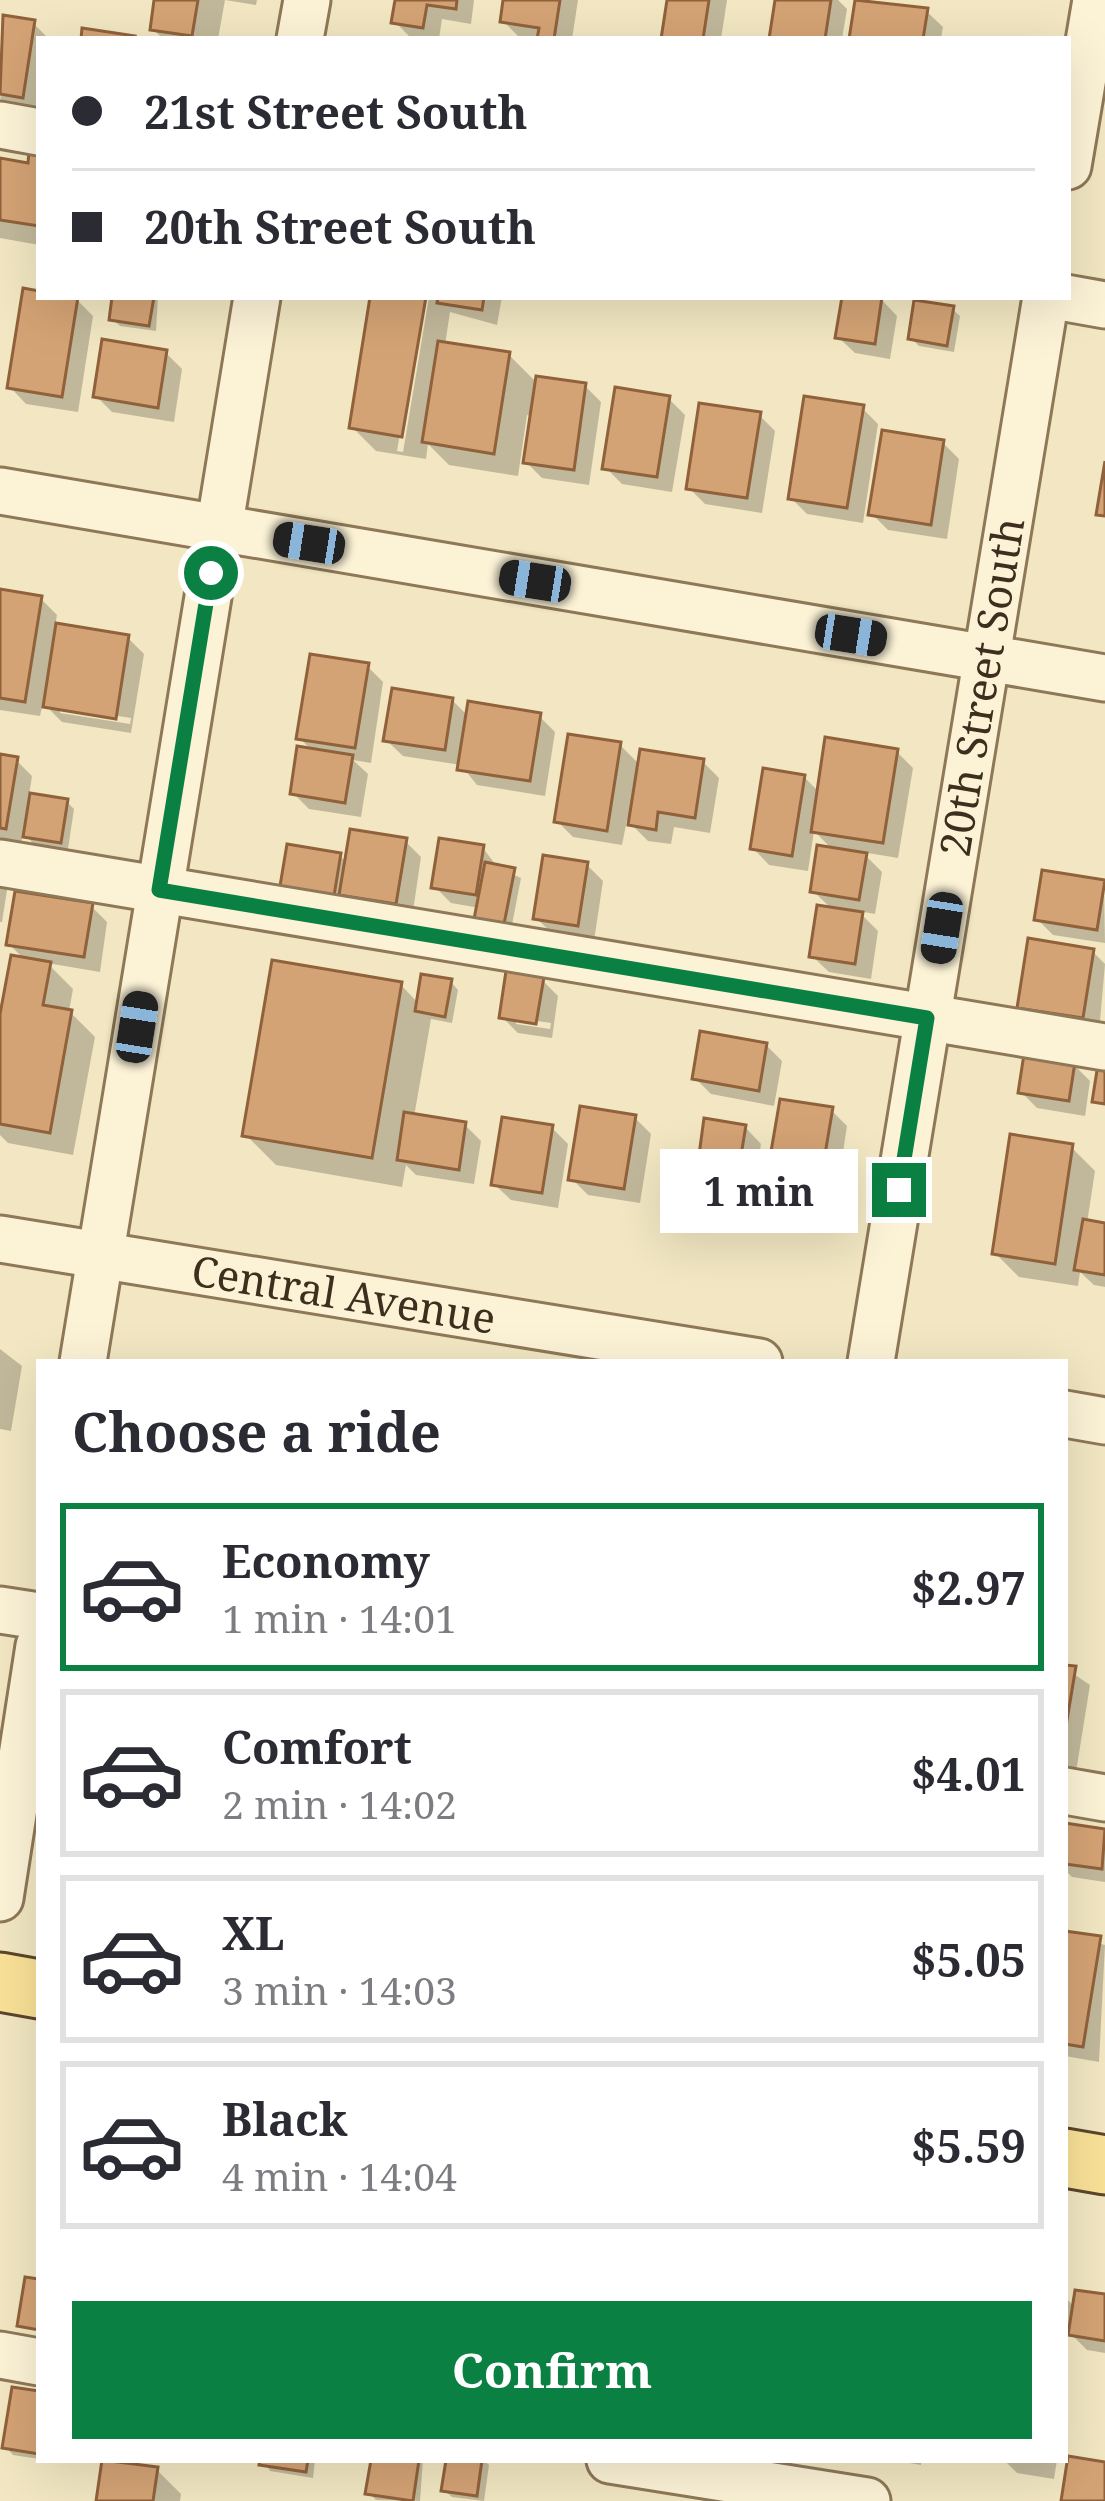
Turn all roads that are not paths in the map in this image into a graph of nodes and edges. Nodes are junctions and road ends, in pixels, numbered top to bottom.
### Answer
1 (307, 0) edge
2 (1096, 0) edge
3 (301, 36) edge
4 (0, 125) edge
5 (36, 131) edge
6 (1071, 148) edge
7 (1071, 299) edge
8 (256, 300) edge
9 (1046, 300) edge
10 (1105, 305) edge
11 (0, 490) edge
12 (218, 528) junction
13 (987, 658) junction
14 (1105, 678) edge
15 (0, 863) edge
16 (159, 890) junction
17 (927, 1018) junction
18 (1105, 1047) edge
19 (0, 1239) edge
20 (99, 1255) junction
21 (83, 1359) edge
22 (740, 1359) edge
23 (871, 1359) edge
24 (1068, 1415) edge
25 (1105, 1421) edge
26 (0, 1610) edge
27 (36, 1616) edge
28 (36, 1665) edge
29 (1068, 1792) edge
30 (1105, 1798) edge
31 (0, 1898) edge
32 (0, 1982) edge
33 (36, 1988) edge
34 (1068, 2159) edge
35 (1105, 2165) edge
36 (0, 2355) edge
37 (36, 2361) edge
38 (623, 2463) edge
39 (688, 2478) edge
40 (867, 2501) edge

1 - 3 street
2 - 6 street
4 - 5 street
7 - 10 street
8 - 12 street
9 - 13 street, 20th Street South
11 - 12 street
12 - 13 street
12 - 16 street
13 - 14 street
13 - 17 street, 20th Street South
15 - 16 street
16 - 17 street
16 - 20 street
17 - 18 street
17 - 23 street, 20th Street South
19 - 20 street, Central Avenue
20 - 21 street
20 - 22 street, Central Avenue
24 - 25 street
26 - 27 street
28 - 31 street
29 - 30 street
32 - 33 main road
34 - 35 main road
36 - 37 street
38 - 39 street
39 - 40 street

